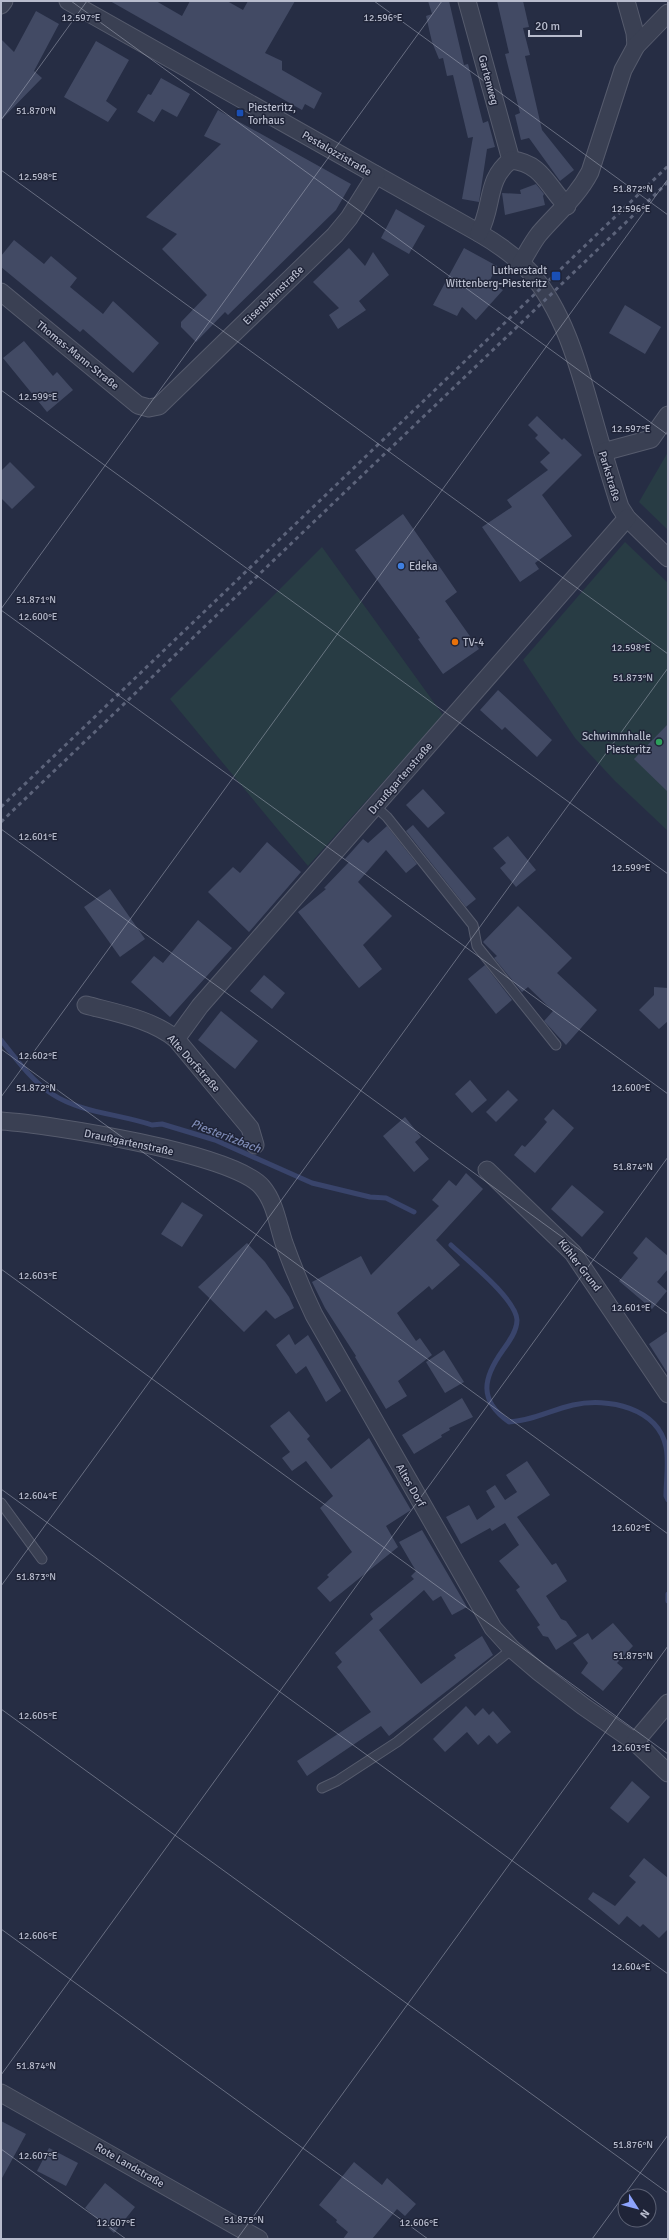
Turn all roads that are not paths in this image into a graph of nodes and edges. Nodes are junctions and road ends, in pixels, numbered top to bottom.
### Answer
1 (4, 1) edge
2 (68, 1) edge
3 (467, 1) edge
4 (626, 1) edge
5 (1, 5) edge
6 (668, 13) edge
7 (636, 46) junction
8 (511, 160) junction
9 (376, 175) junction
10 (567, 206) junction
11 (479, 233) junction
12 (520, 263) junction
13 (1, 292) edge
14 (566, 332) joint
15 (159, 406) joint
16 (668, 415) edge
17 (603, 452) junction
18 (627, 518) junction
19 (668, 558) edge
20 (375, 806) junction
21 (86, 1004) dead end
22 (176, 1039) junction
23 (556, 1046) dead end
24 (1, 1121) edge
25 (255, 1145) dead end
26 (487, 1170) dead end
27 (253, 1178) joint
28 (668, 1394) edge
29 (1, 1503) edge
30 (42, 1559) dead end
31 (512, 1649) junction
32 (668, 1703) edge
33 (635, 1742) junction
34 (668, 1774) edge
35 (322, 1788) dead end
36 (1, 2093) edge
37 (249, 2236) edge

1 - 5 street
2 - 9 street, Pestalozzistraße
3 - 8 street, Gartenweg
4 - 7 street
6 - 7 street
7 - 10 street
8 - 10 street
8 - 11 street
9 - 11 street, Pestalozzistraße
9 - 15 street, Eisenbahnstraße
10 - 12 street
11 - 12 street, Pestalozzistraße
12 - 14 street, Pestalozzistraße
13 - 15 street, Thomas-Mann-Straße
14 - 17 street, Parkstraße
16 - 17 street
17 - 18 street, Parkstraße
18 - 19 street, Parkstraße
18 - 20 street, Draußgartenstraße
20 - 22 street, Draußgartenstraße
20 - 23 lane
21 - 22 street, Alte Dorfstraße
22 - 25 street, Alte Dorfstraße
24 - 27 street, Draußgartenstraße
26 - 28 street, Kühler Grund
27 - 31 street, Altes Dorf
29 - 30 lane
31 - 33 street, Altes Dorf
31 - 35 lane
32 - 33 street
33 - 34 street, Altes Dorf
36 - 37 street, Rote Landstraße

